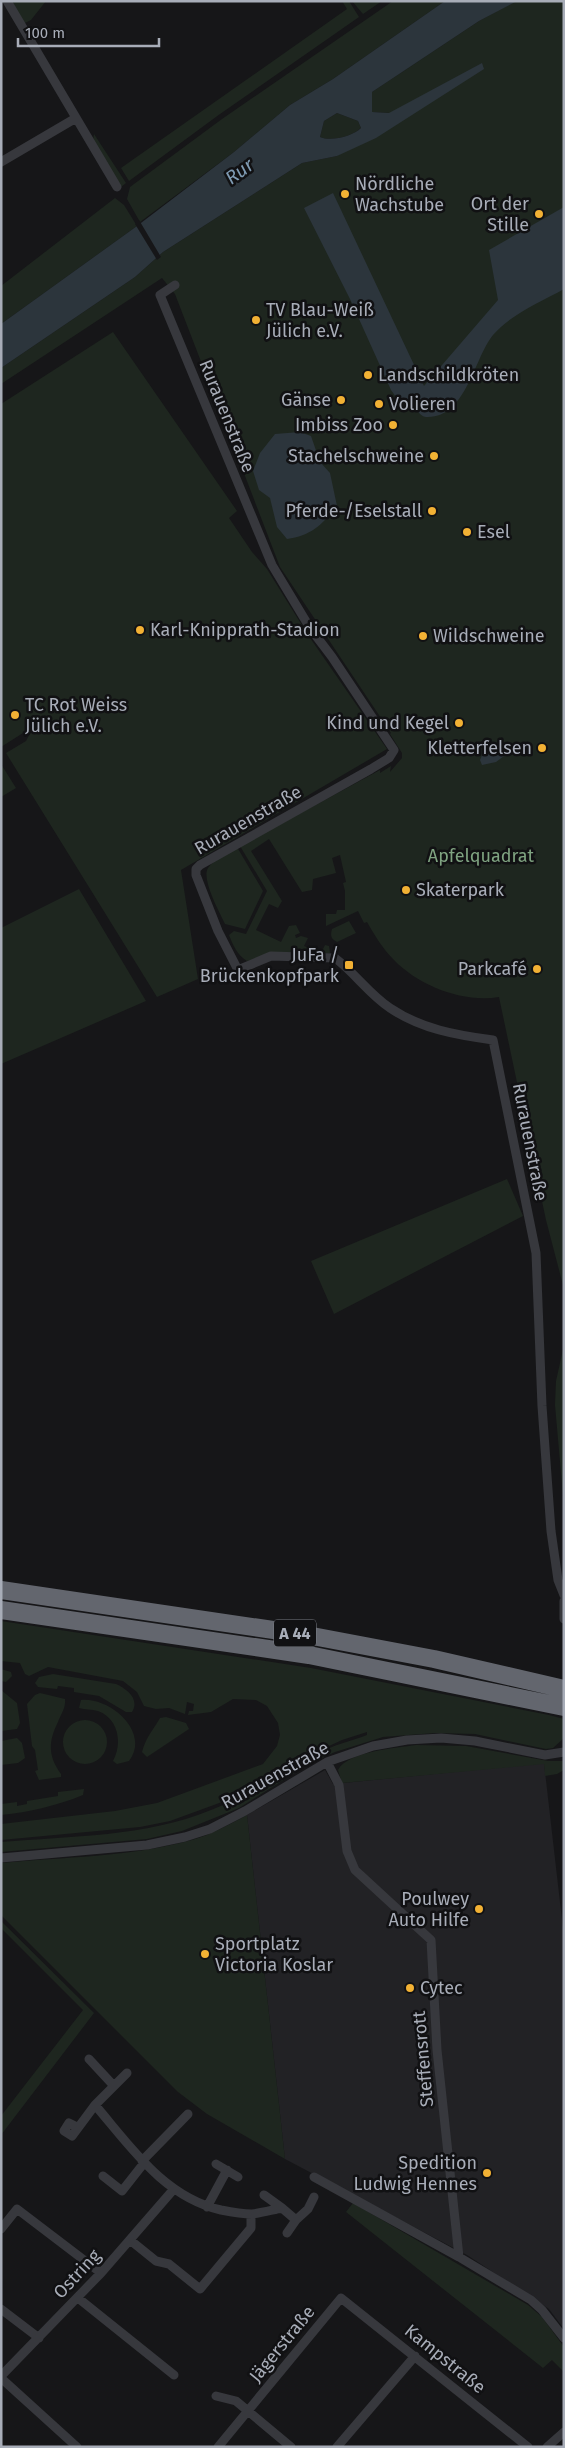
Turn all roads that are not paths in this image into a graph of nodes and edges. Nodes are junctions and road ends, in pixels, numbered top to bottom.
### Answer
1 (7, 1) edge
2 (76, 118) junction
3 (1, 162) edge
4 (117, 187) dead end
5 (175, 285) dead end
6 (1, 1590) edge
7 (564, 1595) edge
8 (564, 1601) edge
9 (1, 1610) edge
10 (564, 1619) edge
11 (564, 1689) edge
12 (564, 1707) edge
13 (564, 1752) edge
14 (327, 1762) junction
15 (1, 1858) edge
16 (89, 2059) dead end
17 (127, 2073) dead end
18 (114, 2086) junction
19 (95, 2105) junction
20 (188, 2114) dead end
21 (77, 2128) dead end
22 (143, 2162) junction
23 (216, 2164) dead end
24 (226, 2170) junction
25 (103, 2176) dead end
26 (238, 2177) dead end
27 (314, 2177) dead end
28 (173, 2190) junction
29 (264, 2195) dead end
30 (314, 2197) dead end
31 (207, 2206) junction
32 (282, 2208) junction
33 (251, 2214) junction
34 (296, 2220) junction
35 (1, 2229) edge
36 (287, 2233) dead end
37 (130, 2240) junction
38 (459, 2257) junction
39 (101, 2273) junction
40 (78, 2298) junction
41 (341, 2298) joint
42 (1, 2309) edge
43 (38, 2338) junction
44 (564, 2338) edge
45 (415, 2356) junction
46 (174, 2375) dead end
47 (1, 2377) edge
48 (216, 2396) dead end
49 (248, 2411) junction
50 (564, 2432) edge
51 (77, 2447) edge
52 (218, 2447) edge
53 (291, 2447) edge
54 (337, 2447) edge
55 (528, 2447) edge
56 (547, 2447) edge

1 - 2 street
2 - 3 street
2 - 4 street
5 - 7 street, Rurauenstraße
6 - 11 highway, A 44
8 - 10 street
9 - 12 highway, A 44
13 - 14 street, Rurauenstraße
14 - 15 street, Rurauenstraße
14 - 38 street, Steffensrott
16 - 18 street
17 - 18 street
18 - 19 street
19 - 21 street
19 - 22 street
20 - 22 street
22 - 25 street
22 - 28 street
23 - 24 street
24 - 26 street
24 - 31 street
27 - 38 street
28 - 31 street
28 - 37 street, Ostring
29 - 32 street
30 - 34 street
31 - 33 street
32 - 33 street
32 - 34 street
33 - 37 street
34 - 36 street
35 - 39 street
37 - 39 street, Ostring
38 - 44 street
39 - 40 street, Ostring
40 - 43 street, Ostring
40 - 46 street
41 - 45 street, Kampstraße
41 - 49 street, Jägerstraße
42 - 43 street
43 - 47 street, Ostring
45 - 54 street
45 - 55 street, Kampstraße
47 - 51 street
48 - 49 street
49 - 52 street, Jägerstraße
49 - 53 street
50 - 56 street

